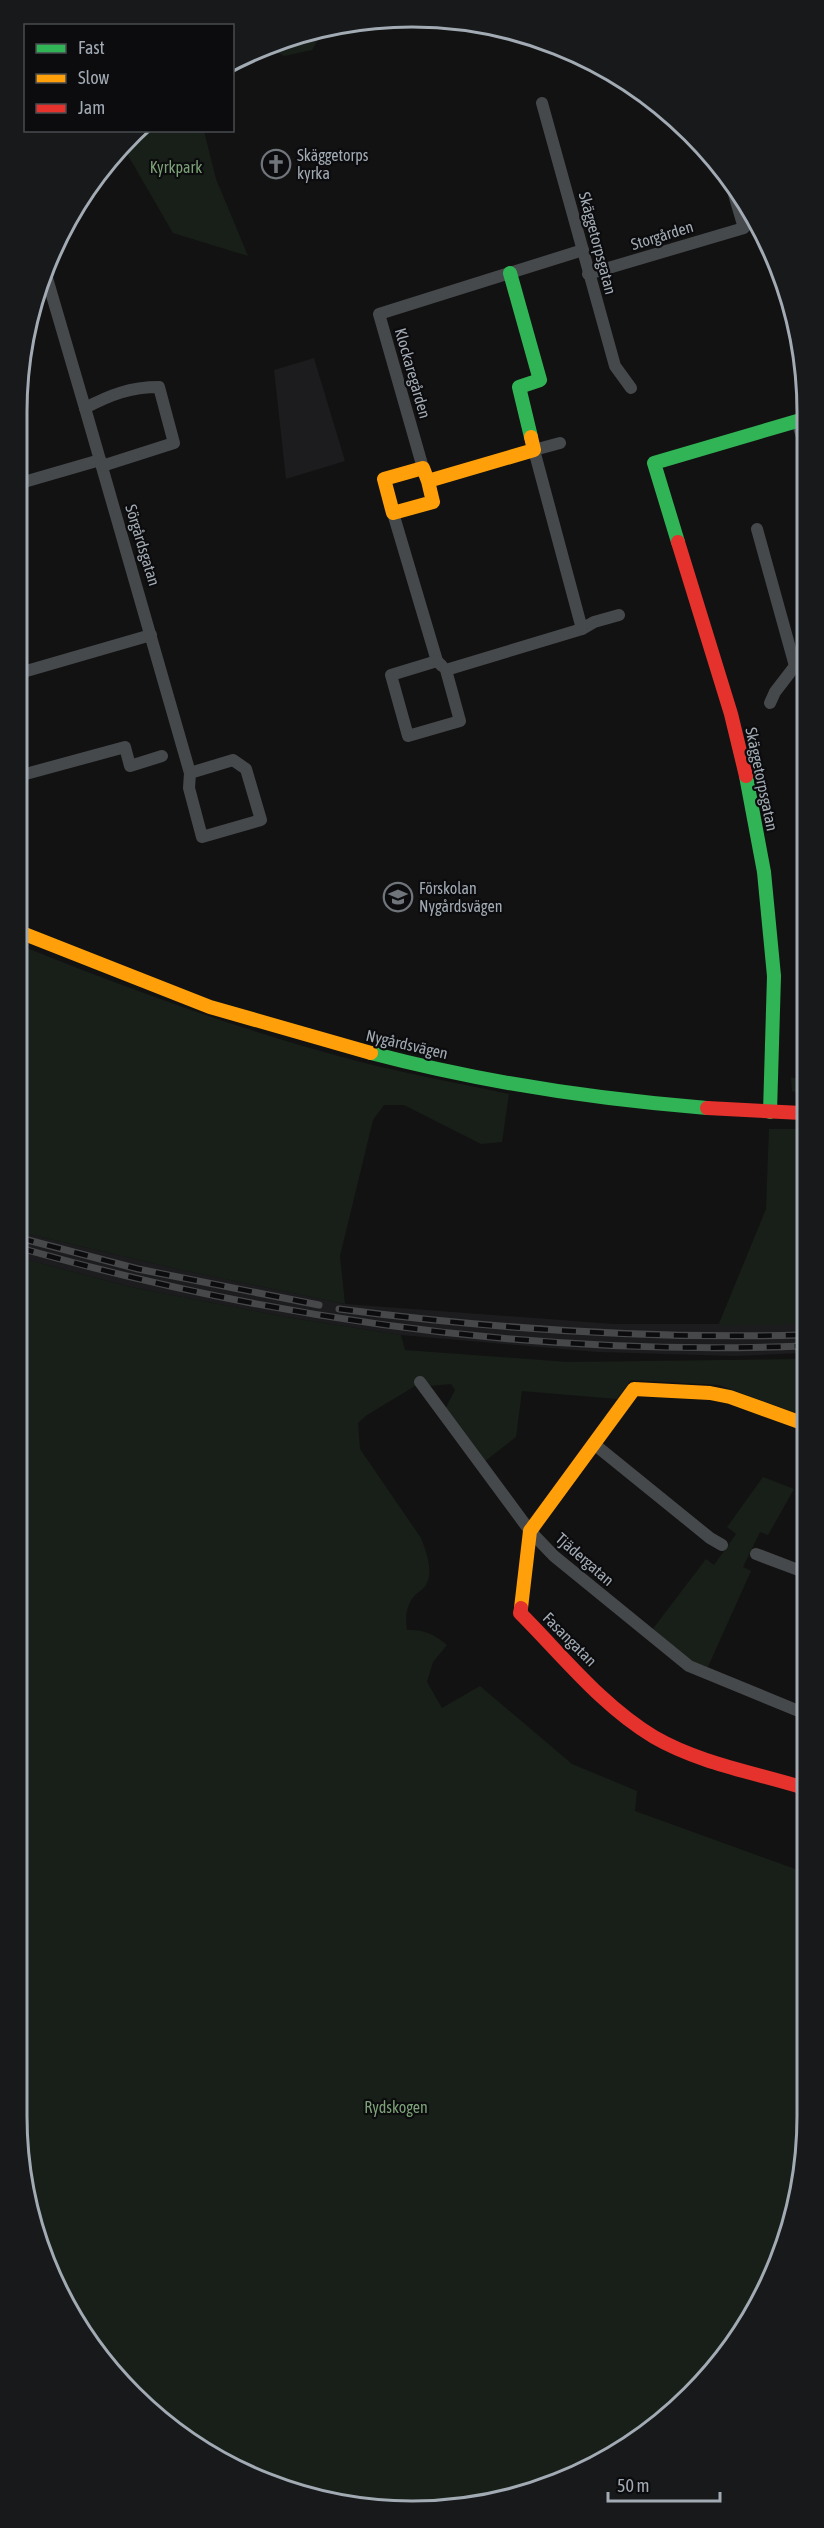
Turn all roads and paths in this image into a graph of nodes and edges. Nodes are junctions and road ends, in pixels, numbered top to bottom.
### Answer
1 (542, 103) dead end
2 (743, 216) edge
3 (749, 227) edge
4 (744, 228) junction
5 (583, 250) junction
6 (510, 273) junction
7 (588, 274) junction
8 (49, 284) edge
9 (631, 388) dead end
10 (85, 408) junction
11 (797, 421) edge
12 (560, 443) dead end
13 (534, 450) junction
14 (101, 463) junction
15 (425, 475) junction
16 (27, 481) edge
17 (393, 513) junction
18 (757, 529) dead end
19 (619, 615) dead end
20 (582, 629) junction
21 (151, 635) junction
22 (797, 659) edge
23 (441, 665) junction
24 (797, 668) edge
25 (27, 671) edge
26 (770, 703) dead end
27 (162, 756) dead end
28 (190, 773) junction
29 (27, 775) edge
30 (27, 935) edge
31 (770, 1112) junction
32 (797, 1113) edge
33 (420, 1382) dead end
34 (797, 1422) edge
35 (594, 1444) junction
36 (530, 1531) junction
37 (722, 1545) dead end
38 (756, 1554) dead end
39 (797, 1569) edge
40 (797, 1710) edge
41 (797, 1786) edge

1 - 5 street, Skäggetorpsgatan
2 - 4 street
3 - 4 street, Storgården
4 - 7 street, Storgården
5 - 6 street, Klockaregården
5 - 7 street, Skäggetorpsgatan
6 - 13 street
6 - 15 street, Klockaregården
7 - 9 street, Skäggetorpsgatan
8 - 10 street, Sörgårdsgatan
10 - 14 street, Sörgårdsgatan
10 - 14 street
11 - 31 street, Skäggetorpsgatan
12 - 13 street
13 - 15 street
13 - 20 street
14 - 16 street
14 - 21 street, Sörgårdsgatan
15 - 17 street, Klockaregården
15 - 17 street
17 - 23 street
18 - 22 street
19 - 20 street
20 - 23 street
21 - 25 street
21 - 28 street, Sörgårdsgatan
23 - 23 street
24 - 26 street
27 - 29 street
28 - 28 street, Sörgårdsgatan
30 - 31 street, Nygårdsvägen
31 - 32 street, Nygårdsvägen
33 - 36 street
34 - 35 street, Tjädergatan
35 - 36 street, Tjädergatan
35 - 37 street
36 - 40 street, Tjädergatan
36 - 41 street, Fasangatan
38 - 39 street

